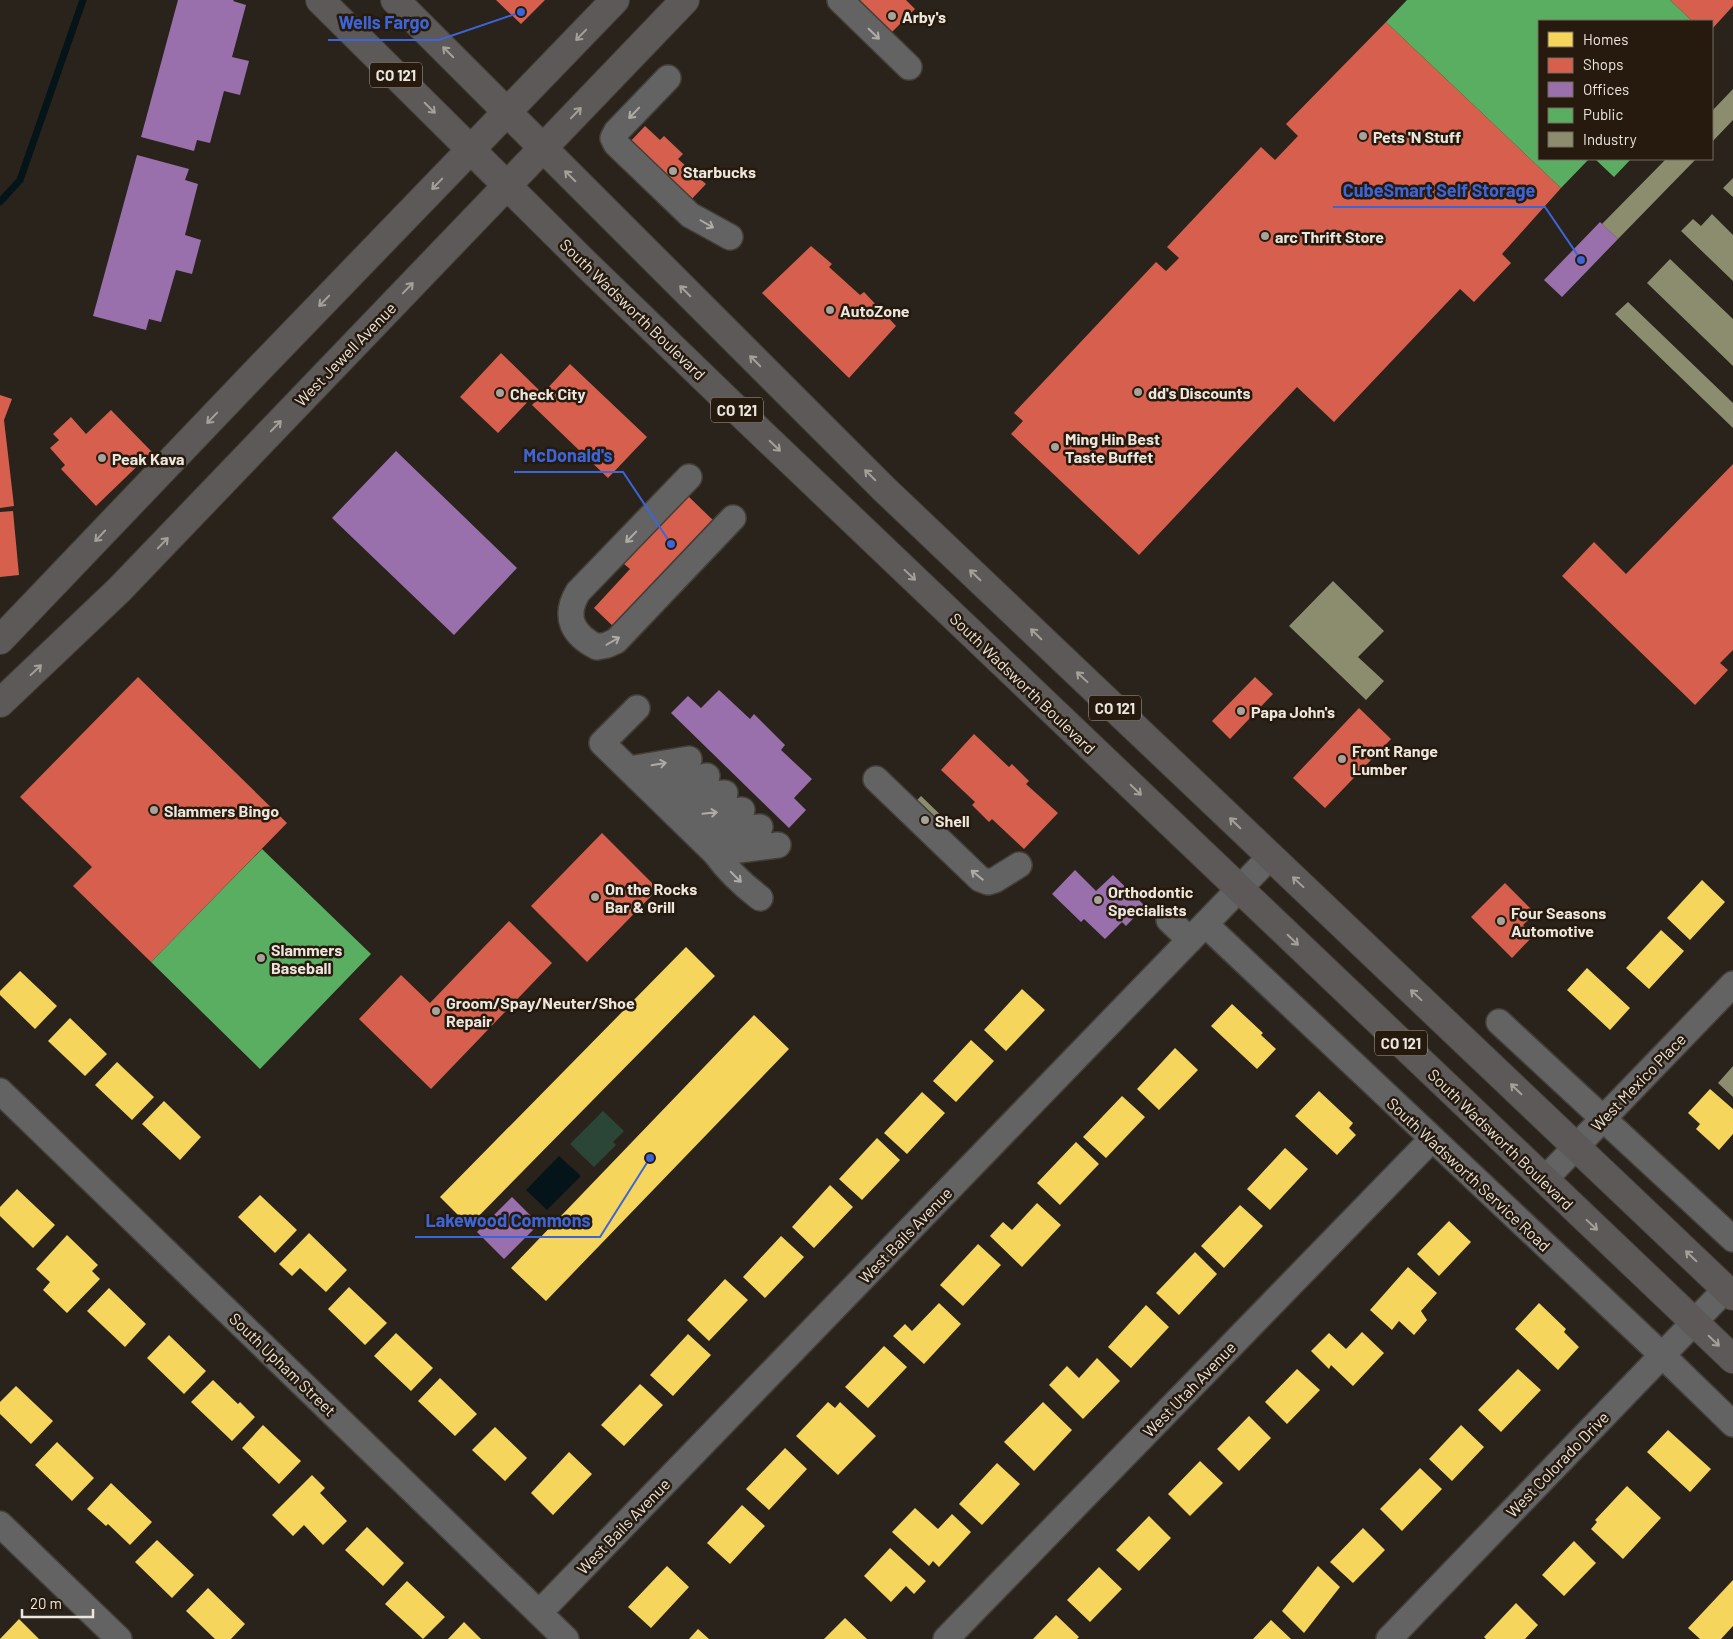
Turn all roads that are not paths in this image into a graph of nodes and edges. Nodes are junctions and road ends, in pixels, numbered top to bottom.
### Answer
1 (320, 0) edge
2 (395, 0) edge
3 (615, 0) edge
4 (685, 0) edge
5 (840, 0) edge
6 (909, 68) dead end
7 (668, 78) dead end
8 (507, 112) junction
9 (542, 148) junction
10 (471, 149) junction
11 (507, 185) junction
12 (730, 237) dead end
13 (689, 477) dead end
14 (733, 518) dead end
15 (0, 640) edge
16 (0, 703) edge
17 (637, 708) dead end
18 (689, 759) dead end
19 (876, 779) dead end
20 (716, 785) dead end
21 (654, 793) junction
22 (742, 810) dead end
23 (760, 827) dead end
24 (696, 834) junction
25 (778, 845) dead end
26 (715, 853) junction
27 (1270, 856) junction
28 (1019, 865) dead end
29 (1239, 888) junction
30 (760, 898) dead end
31 (1168, 920) dead end
32 (1197, 932) junction
33 (1733, 984) edge
34 (1499, 1022) dead end
35 (0, 1091) edge
36 (1603, 1118) junction
37 (1432, 1139) junction
38 (1576, 1146) junction
39 (1544, 1180) junction
40 (1733, 1239) edge
41 (1729, 1293) edge
42 (1695, 1322) junction
43 (1662, 1354) junction
44 (1733, 1359) edge
45 (1733, 1424) edge
46 (0, 1524) edge
47 (539, 1613) junction
48 (119, 1639) edge
49 (566, 1639) edge
50 (946, 1639) edge
51 (1389, 1639) edge

1 -> 10 main road, South Wadsworth Boulevard / CO 121
8 -> 2 main road, CO 121
3 -> 8 main road
9 -> 4 main road, West Jewell Avenue
5 -> 6 street
7 -> 12 street
8 - 9 main road, CO 121
8 - 10 main road
9 - 11 main road, West Jewell Avenue
27 -> 9 main road, CO 121
10 - 11 main road, South Wadsworth Boulevard / CO 121
10 -> 15 main road
16 -> 11 main road, West Jewell Avenue
11 -> 29 main road, South Wadsworth Boulevard / CO 121
13 -> 14 street
17 - 21 street
21 -> 18 street
28 -> 19 street
20 - 21 street
21 -> 22 street
21 - 24 street
23 - 24 street
24 - 26 street
25 - 26 street
26 -> 30 street
27 - 29 street, West Bails Avenue
38 -> 27 main road, CO 121
29 - 32 street, West Bails Avenue
29 -> 39 main road, South Wadsworth Boulevard / CO 121
31 - 32 street, South Wadsworth Service Road
32 - 37 street, South Wadsworth Service Road
32 - 47 street, West Bails Avenue
33 - 36 street, West Mexico Place
34 - 36 street
35 - 47 street, South Upham Street
36 - 38 street, West Mexico Place
36 - 40 street
37 - 43 street, South Wadsworth Service Road
37 - 50 street, West Utah Avenue
38 - 39 street, West Mexico Place
41 -> 38 main road, CO 121
39 -> 42 main road, South Wadsworth Boulevard / CO 121
41 - 42 street, West Colorado Drive
42 - 43 street, West Colorado Drive
42 -> 44 main road, South Wadsworth Boulevard / CO 121
43 - 45 street, South Wadsworth Service Road
43 - 51 street, West Colorado Drive
46 - 48 street
47 - 49 street, South Upham Street

